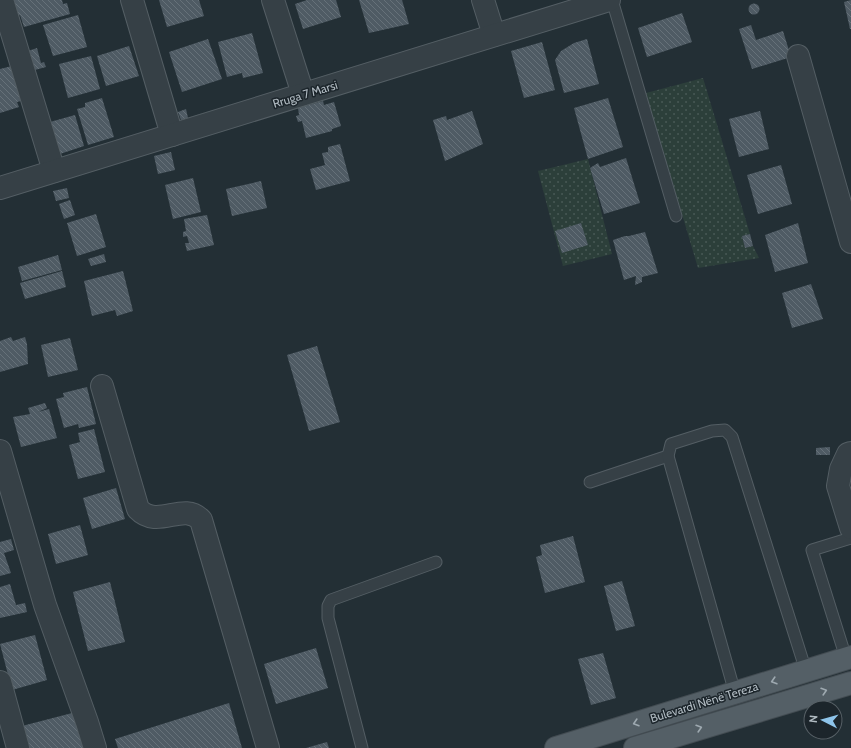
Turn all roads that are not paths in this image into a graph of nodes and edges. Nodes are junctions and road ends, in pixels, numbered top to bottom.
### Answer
1 (2, 0) edge
2 (132, 0) edge
3 (273, 0) edge
4 (483, 0) edge
5 (612, 0) edge
6 (596, 2) edge
7 (494, 35) junction
8 (798, 56) dead end
9 (303, 94) junction
10 (172, 135) junction
11 (54, 171) junction
12 (0, 188) edge
13 (676, 216) dead end
14 (851, 242) edge
15 (102, 386) dead end
16 (0, 451) edge
17 (851, 453) edge
18 (668, 456) junction
19 (590, 482) dead end
20 (851, 528) edge
21 (851, 538) edge
22 (436, 562) dead end
23 (849, 658) edge
24 (806, 671) junction
25 (0, 682) edge
26 (851, 683) edge
27 (735, 693) junction
28 (668, 742) edge
29 (18, 748) edge
30 (95, 748) edge
31 (268, 748) edge
32 (362, 748) edge
33 (556, 748) edge
34 (635, 748) edge

1 - 11 street
2 - 10 street
3 - 9 street
4 - 7 street
5 - 13 lane
6 - 7 street, Rruga 7 Marsi
7 - 9 street, Rruga 7 Marsi
8 - 14 street
9 - 10 street, Rruga 7 Marsi
10 - 11 street, Rruga 7 Marsi
11 - 12 street, Rruga 7 Marsi
15 - 31 street
16 - 30 street
17 - 20 street
18 - 19 lane
18 - 24 lane
18 - 27 lane
21 - 23 lane
22 - 32 lane
23 - 24 main road, Bulevardi Nënë Tereza
24 -> 27 main road, Bulevardi Nënë Tereza
25 - 29 street
28 -> 26 main road, Bulevardi Nënë Tereza
27 -> 33 main road, Bulevardi Nënë Tereza
28 - 34 main road, Bulevardi Nënë Tereza

